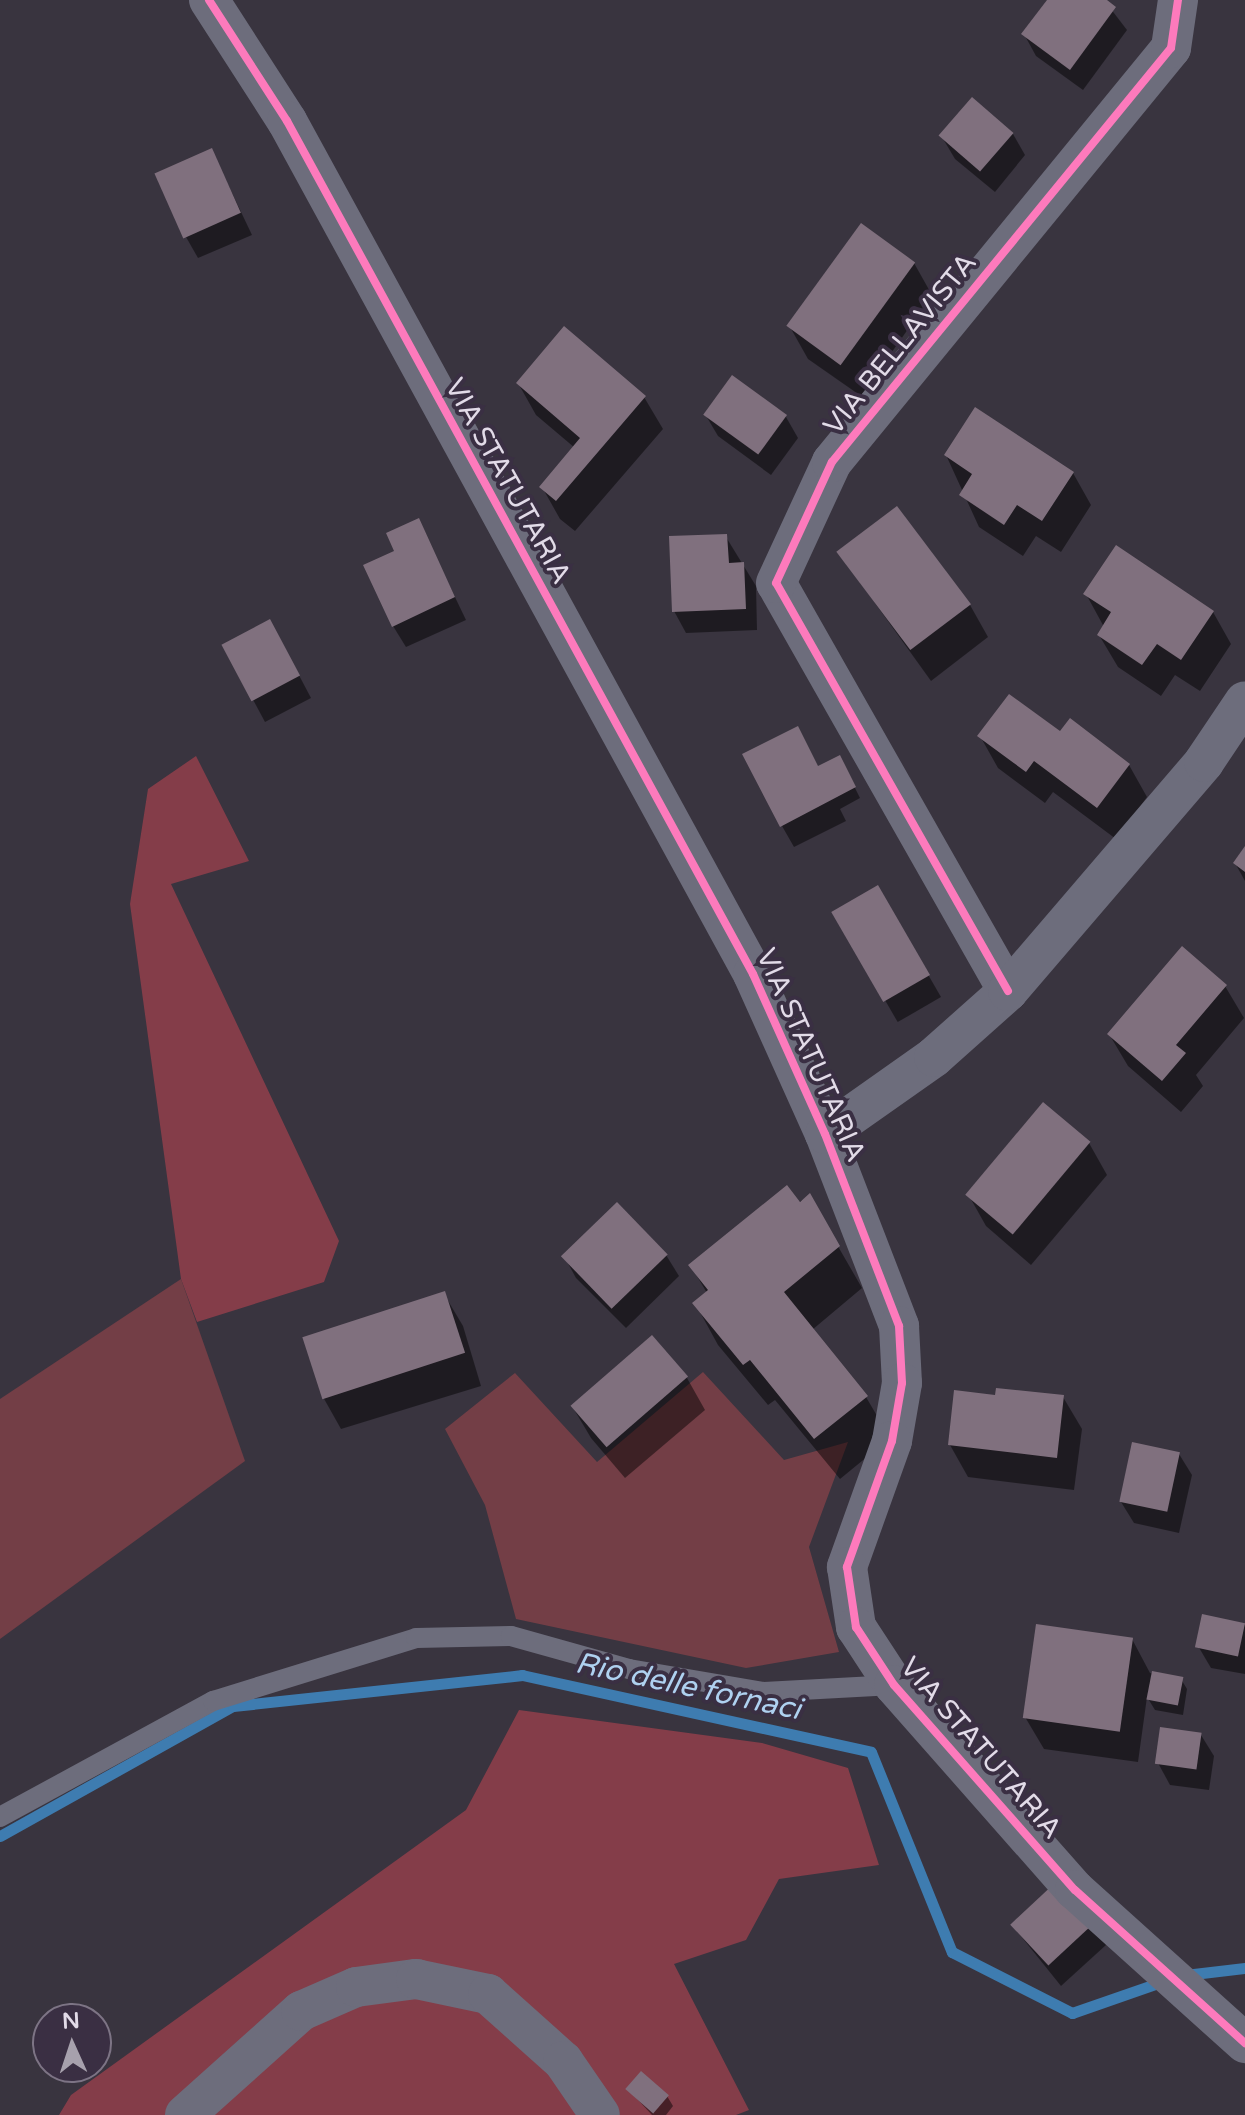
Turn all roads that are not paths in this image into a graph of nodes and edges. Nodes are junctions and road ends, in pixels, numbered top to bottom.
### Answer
1 (209, 0) edge
2 (1178, 0) edge
3 (1245, 701) edge
4 (1008, 991) junction
5 (825, 1134) junction
6 (894, 1685) junction
7 (0, 1817) edge
8 (1245, 2043) edge
9 (185, 2115) edge
10 (600, 2115) edge

1 - 5 street, VIA STATUTARIA
2 - 4 street, VIA BELLAVISTA
3 - 4 street
4 - 5 street
5 - 6 street, VIA STATUTARIA
6 - 7 lane, VIA STATUTARIA
6 - 8 street, VIA STATUTARIA
9 - 10 street

